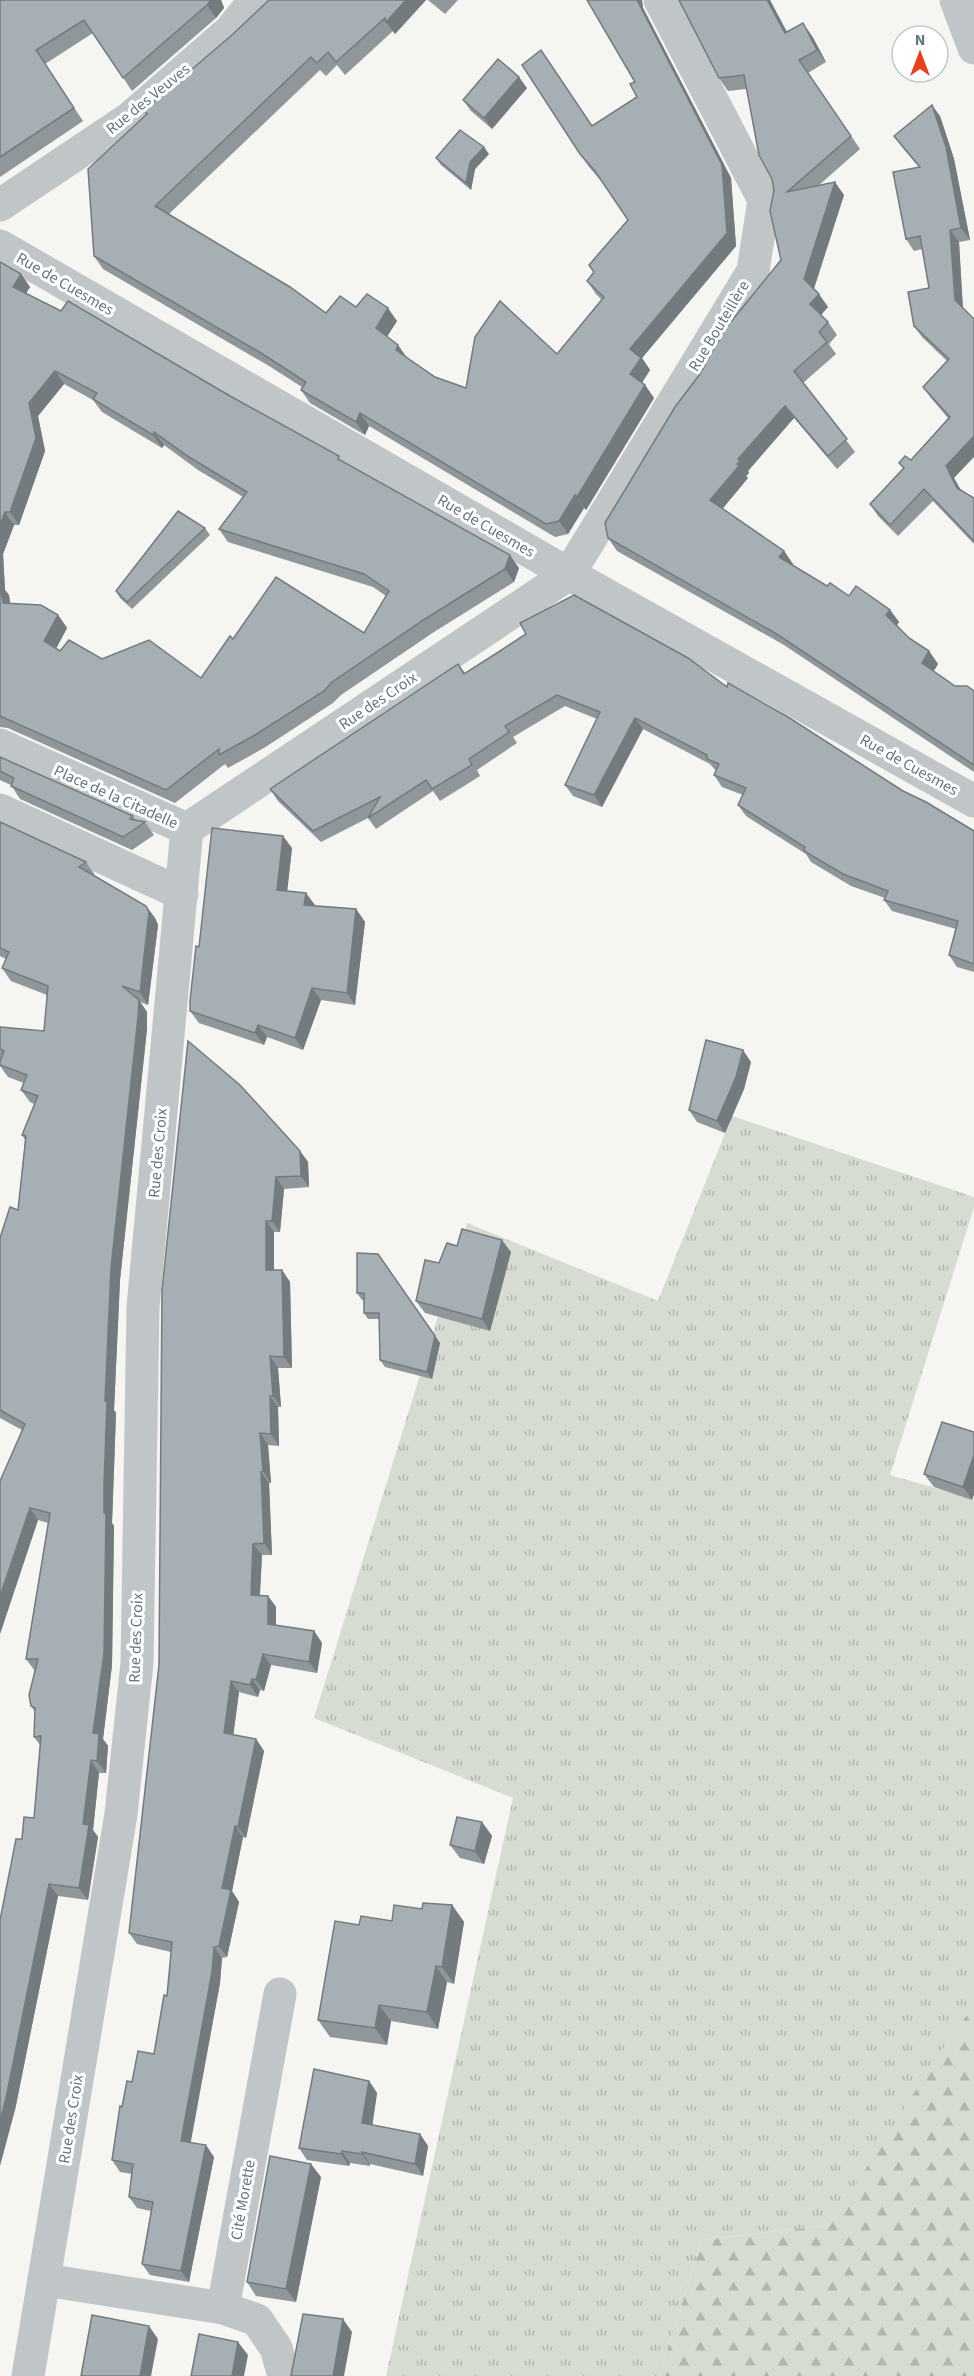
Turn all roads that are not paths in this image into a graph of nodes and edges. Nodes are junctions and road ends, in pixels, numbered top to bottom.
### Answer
1 (255, 0) edge
2 (660, 0) edge
3 (956, 0) edge
4 (974, 48) edge
5 (0, 205) edge
6 (0, 246) edge
7 (569, 574) junction
8 (0, 745) edge
9 (974, 801) edge
10 (0, 810) edge
11 (187, 829) junction
12 (182, 894) junction
13 (280, 1994) dead end
14 (45, 2280) junction
15 (223, 2308) junction
16 (28, 2376) edge
17 (284, 2376) edge

1 - 5 street, Rue des Veuves
2 - 7 street, Rue Bouteillère
3 - 4 street
6 - 7 street, Rue de Cuesmes
7 - 9 street, Rue de Cuesmes
7 - 11 street, Rue des Croix
8 - 11 street, Place de la Citadelle
10 - 12 street
11 - 12 street, Place de la Citadelle
12 - 14 street, Rue des Croix
13 - 15 street, Cité Morette
14 - 15 street
14 - 16 street, Rue des Croix
15 - 17 street

